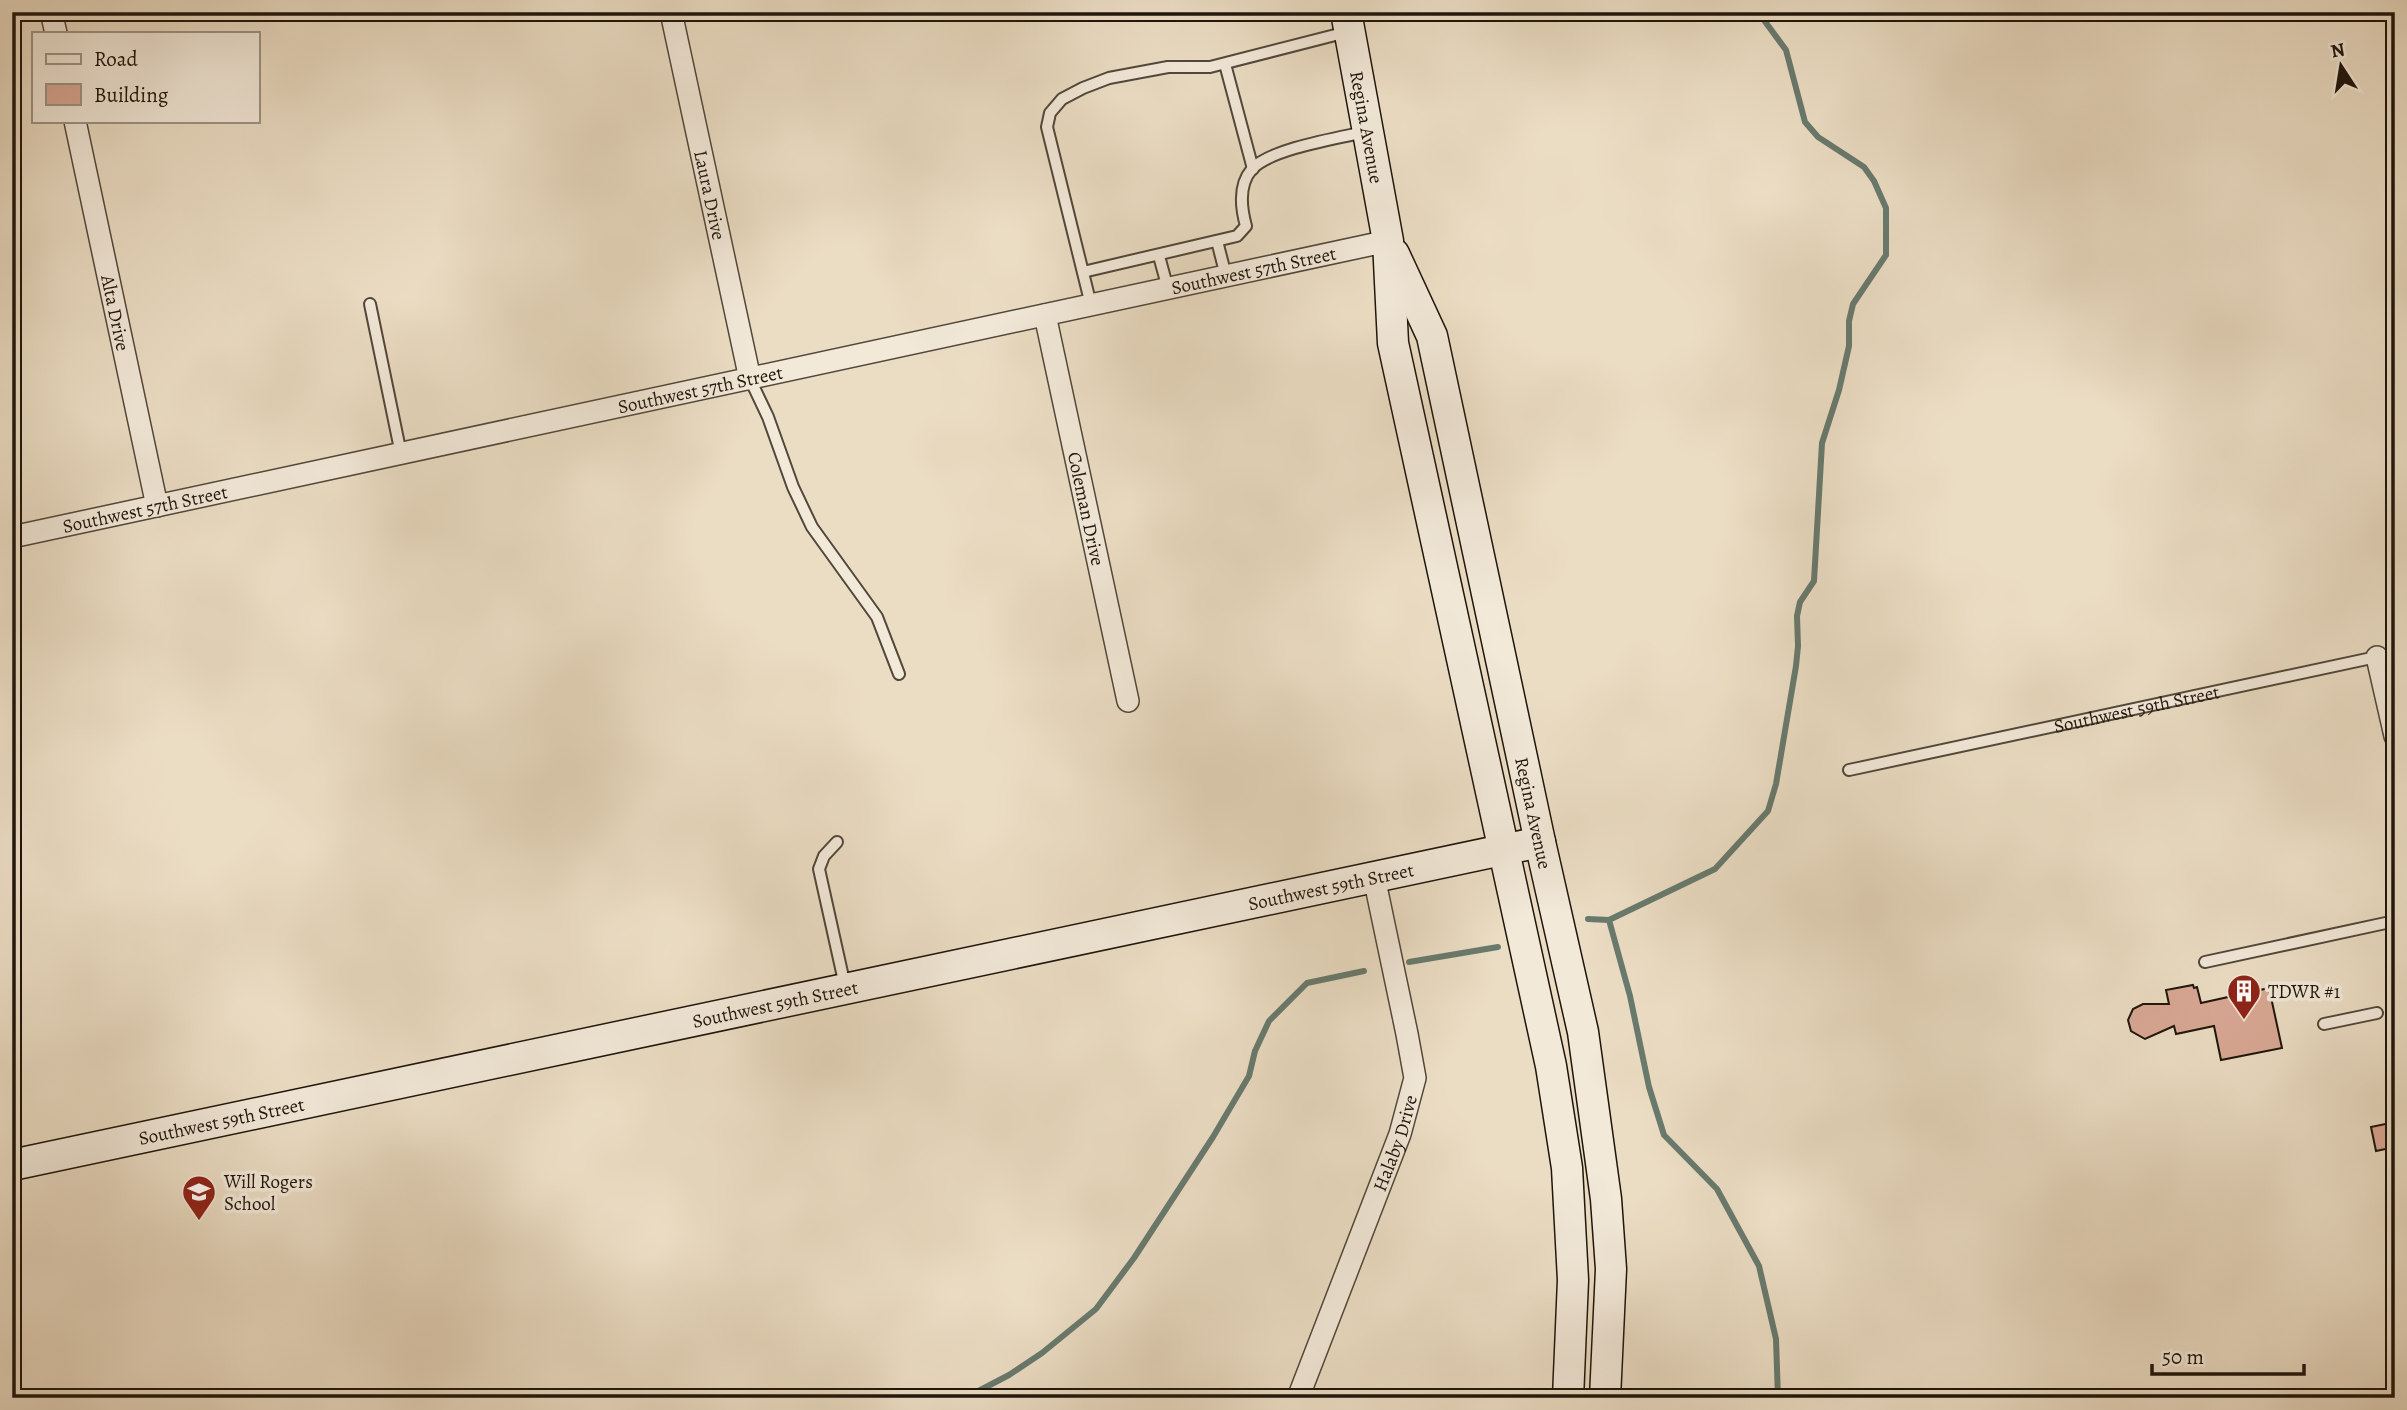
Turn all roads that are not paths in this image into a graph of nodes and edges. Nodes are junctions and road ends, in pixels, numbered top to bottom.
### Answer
1 (51, 12) edge
2 (671, 12) edge
3 (1348, 22) edge
4 (56, 32) edge
5 (1225, 64) junction
6 (75, 122) edge
7 (1368, 131) junction
8 (1253, 169) junction
9 (1217, 241) junction
10 (1388, 242) junction
11 (1159, 256) junction
12 (1083, 272) junction
13 (1226, 276) junction
14 (1168, 289) junction
15 (370, 303) dead end
16 (1091, 305) junction
17 (1045, 315) junction
18 (750, 379) junction
19 (401, 454) junction
20 (157, 506) junction
21 (12, 537) edge
22 (2386, 655) edge
23 (899, 674) dead end
24 (1128, 701) dead end
25 (2395, 736) edge
26 (1849, 770) dead end
27 (837, 842) dead end
28 (1540, 842) junction
29 (1504, 850) junction
30 (1374, 877) junction
31 (2395, 921) edge
32 (2205, 962) dead end
33 (846, 989) junction
34 (2376, 1013) dead end
35 (2324, 1024) dead end
36 (12, 1165) edge
37 (1298, 1398) edge
38 (1568, 1398) edge
39 (1605, 1398) edge

1 - 4 street
2 - 18 street, Laura Drive
3 - 5 lane
3 - 7 main road, Regina Avenue
5 - 8 lane
5 - 12 lane
6 - 20 street, Alta Drive
7 - 8 lane
7 - 10 main road, Regina Avenue
8 - 9 lane
9 - 11 lane
9 - 13 lane
10 - 13 street, Southwest 57th Street
10 - 28 main road, Regina Avenue
10 - 29 main road, Regina Avenue
11 - 12 lane
11 - 14 lane
12 - 16 lane
13 - 14 street, Southwest 57th Street
14 - 16 street, Southwest 57th Street
15 - 19 lane
16 - 17 street, Southwest 57th Street
17 - 18 street, Southwest 57th Street
17 - 24 street, Coleman Drive
18 - 19 street, Southwest 57th Street
18 - 23 lane
19 - 20 street, Southwest 57th Street
20 - 21 street, Southwest 57th Street
22 - 25 street
22 - 26 lane, Southwest 59th Street
27 - 33 lane
28 - 29 main road, Southwest 59th Street
28 - 39 main road, Regina Avenue
29 - 30 main road, Southwest 59th Street
29 - 38 main road, Regina Avenue
30 - 33 main road, Southwest 59th Street
30 - 37 street, Halaby Drive
31 - 32 lane
33 - 36 main road, Southwest 59th Street
34 - 35 lane

